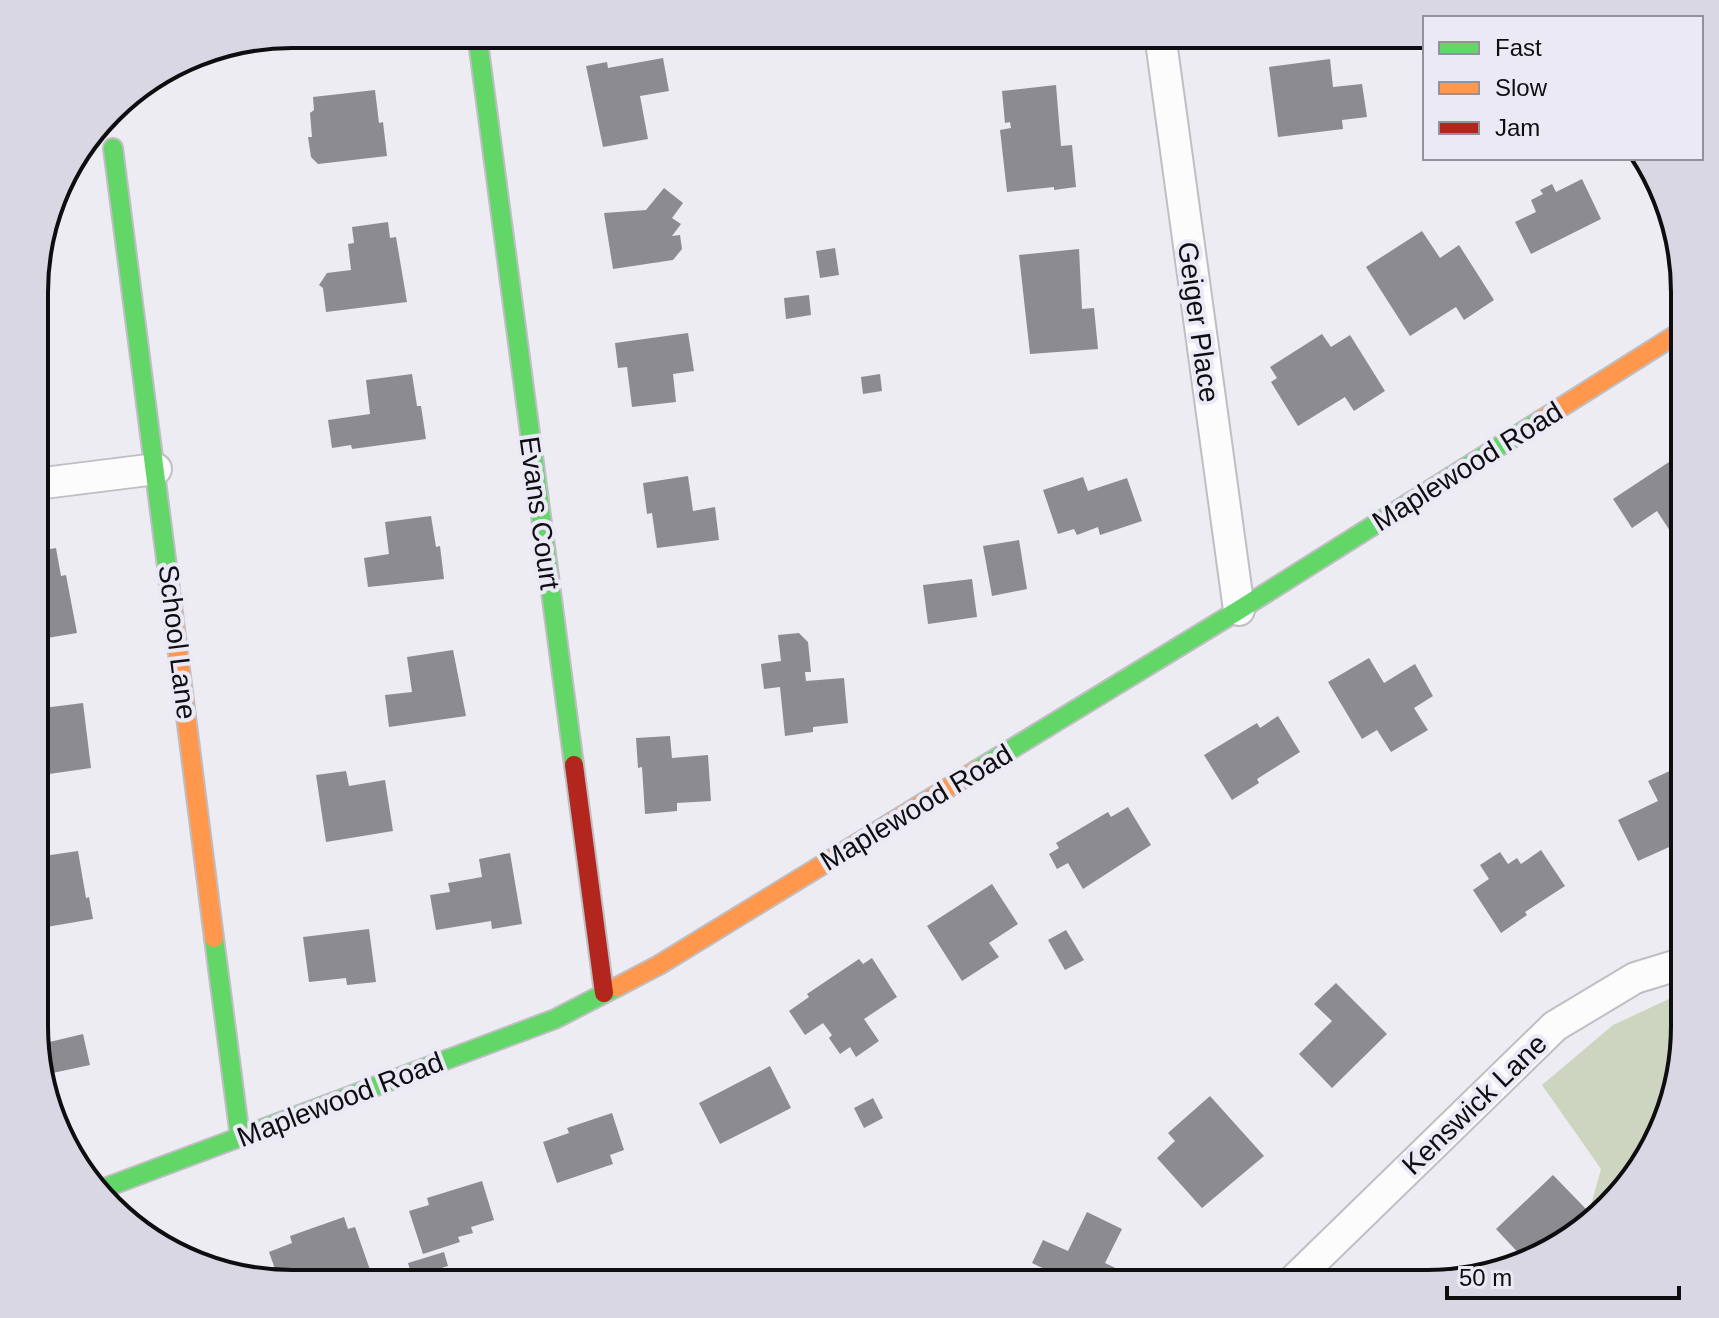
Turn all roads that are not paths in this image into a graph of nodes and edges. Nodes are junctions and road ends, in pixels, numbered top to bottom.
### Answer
1 (479, 48) edge
2 (1162, 49) edge
3 (113, 148) dead end
4 (1671, 338) edge
5 (156, 469) junction
6 (48, 482) edge
7 (1239, 610) junction
8 (1670, 967) edge
9 (604, 993) junction
10 (240, 1137) junction
11 (109, 1186) edge
12 (1304, 1270) edge

1 - 9 street, Evans Court
2 - 7 street, Geiger Place
3 - 5 street, School Lane
4 - 7 street, Maplewood Road
5 - 6 street
5 - 10 street, School Lane
7 - 9 street, Maplewood Road
8 - 12 street, Kenswick Lane
9 - 10 street, Maplewood Road
10 - 11 street, Maplewood Road

